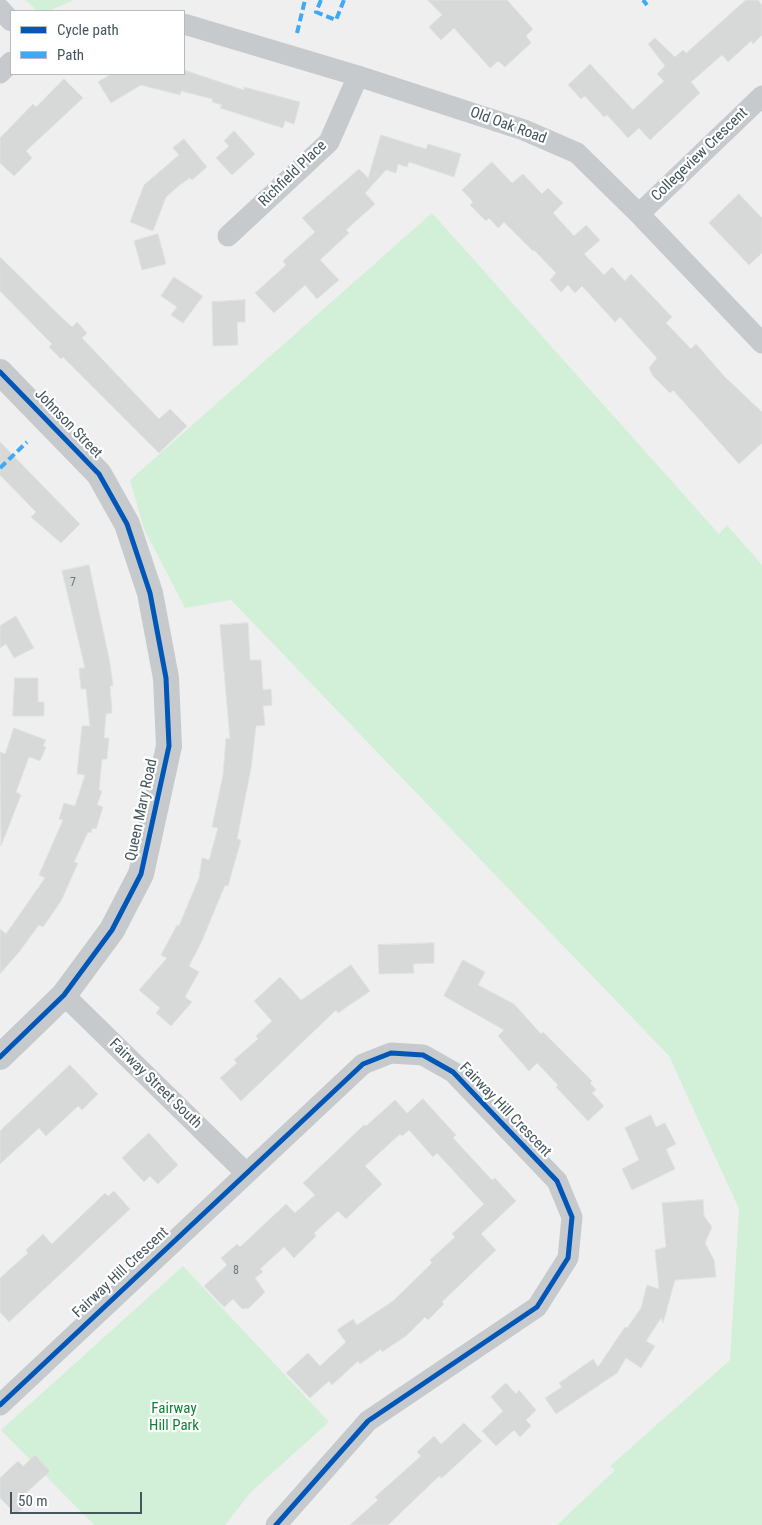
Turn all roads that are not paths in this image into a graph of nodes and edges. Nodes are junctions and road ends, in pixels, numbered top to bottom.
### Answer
1 (0, 9) edge
2 (10, 19) edge
3 (185, 24) edge
4 (10, 63) edge
5 (0, 73) edge
6 (358, 76) junction
7 (762, 96) edge
8 (638, 214) junction
9 (228, 236) dead end
10 (762, 343) edge
11 (0, 372) edge
12 (127, 524) joint
13 (64, 994) junction
14 (0, 1056) edge
15 (246, 1173) junction
16 (0, 1405) edge
17 (276, 1525) edge

1 - 2 street
3 - 6 street, Old Oak Road
4 - 5 street
6 - 8 street, Old Oak Road
6 - 9 street, Richfield Place
7 - 8 street, Collegeview Crescent
8 - 10 street, Old Oak Road
11 - 12 street, Johnson Street
12 - 13 street, Queen Mary Road
13 - 14 street, Queen Mary Road
13 - 15 street, Fairway Street South
15 - 16 street, Fairway Hill Crescent
15 - 17 street, Fairway Hill Crescent

